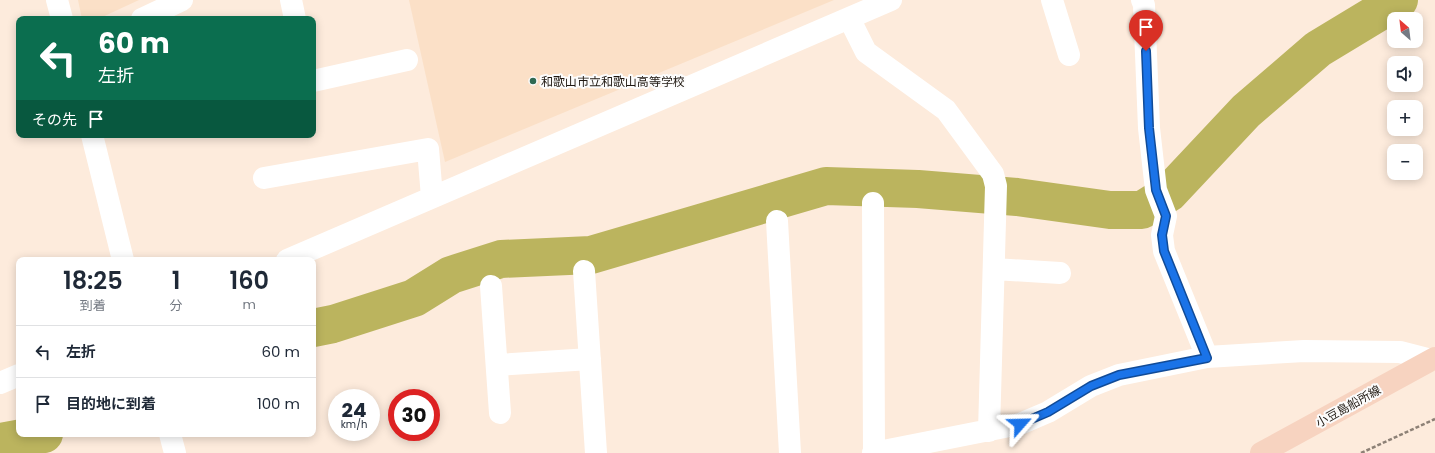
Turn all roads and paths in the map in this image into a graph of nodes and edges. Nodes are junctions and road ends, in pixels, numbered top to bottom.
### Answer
1 (57, 0) edge
2 (182, 0) edge
3 (291, 0) edge
4 (891, 0) edge
5 (1052, 0) edge
6 (1142, 0) edge
7 (61, 16) edge
8 (148, 16) edge
9 (294, 16) edge
10 (850, 18) junction
11 (1069, 55) dead end
12 (407, 60) dead end
13 (316, 80) edge
14 (93, 138) edge
15 (264, 178) dead end
16 (432, 197) junction
17 (873, 203) dead end
18 (777, 221) dead end
19 (122, 257) edge
20 (294, 257) edge
21 (994, 269) junction
22 (584, 271) dead end
23 (1060, 273) dead end
24 (491, 286) dead end
25 (1207, 358) junction
26 (590, 359) junction
27 (1433, 359) edge
28 (497, 366) junction
29 (16, 376) edge
30 (0, 383) edge
31 (500, 413) dead end
32 (1435, 419) edge
33 (989, 431) junction
34 (171, 437) edge
35 (175, 453) edge
36 (596, 453) edge
37 (790, 453) edge
38 (874, 453) edge
39 (1261, 453) edge
40 (1361, 453) edge

1 - 7 street
2 - 8 street
3 - 9 street
4 - 10 street
5 - 11 street
6 - 25 street
10 - 16 street
10 - 21 street
12 - 13 street
14 - 19 street
15 - 16 street
16 - 20 street
17 - 38 street
18 - 37 street
21 - 23 street
21 - 33 street
22 - 26 street
24 - 28 street
25 - 27 street
25 - 33 street
26 - 28 street
26 - 36 street
27 - 39 main road, 小豆島船所線
28 - 31 street
29 - 30 street
32 - 40 path
33 - 38 street
34 - 35 street

